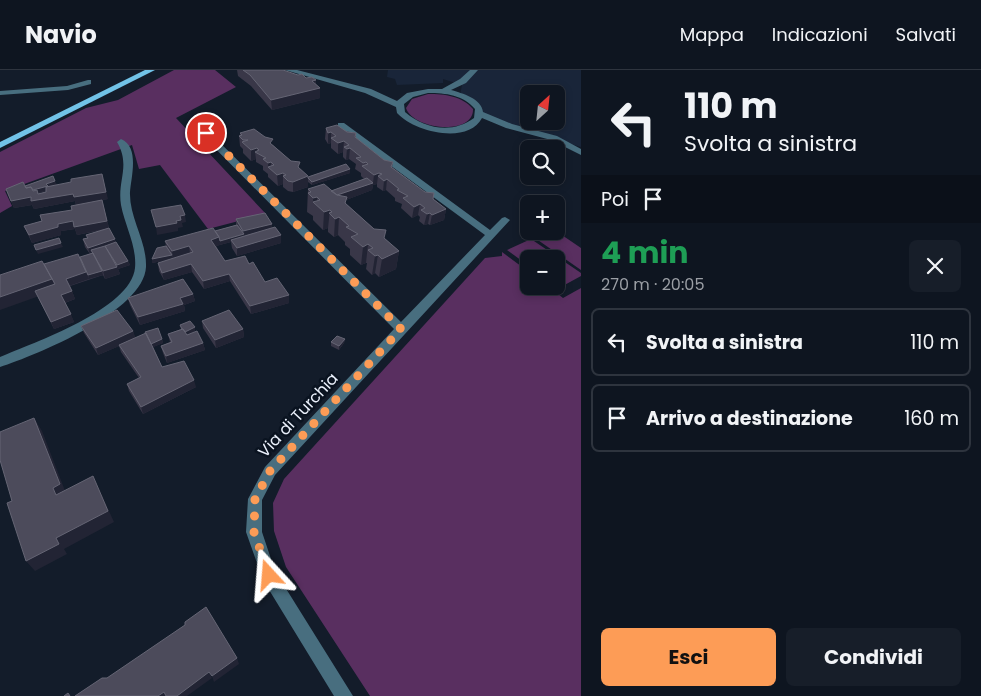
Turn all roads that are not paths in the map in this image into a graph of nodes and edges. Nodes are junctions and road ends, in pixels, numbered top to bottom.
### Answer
1 (135, 70) edge
2 (151, 70) edge
3 (289, 70) edge
4 (474, 70) edge
5 (463, 81) junction
6 (88, 82) dead end
7 (368, 91) junction
8 (444, 91) junction
9 (0, 93) edge
10 (413, 94) junction
11 (460, 95) junction
12 (399, 105) junction
13 (480, 114) junction
14 (195, 123) dead end
15 (341, 125) edge
16 (471, 125) junction
17 (509, 126) junction
18 (0, 136) edge
19 (120, 142) dead end
20 (0, 145) edge
21 (581, 152) edge
22 (505, 220) dead end
23 (491, 235) junction
24 (401, 329) junction
25 (0, 362) edge
26 (344, 696) edge

1 - 18 main road
2 - 20 main road
3 - 7 street
4 - 5 street
5 - 8 street
5 - 11 street
6 - 9 street
7 - 10 street
7 - 12 street
8 - 10 street
8 - 11 street
10 - 12 street
11 - 13 street
12 - 16 street
13 - 16 street
13 - 17 street
14 - 24 street
15 - 23 street
16 - 17 street
17 - 21 street
19 - 25 street
22 - 23 street, Via di Turchia
23 - 24 street, Via di Turchia
24 - 26 street, Via di Turchia

